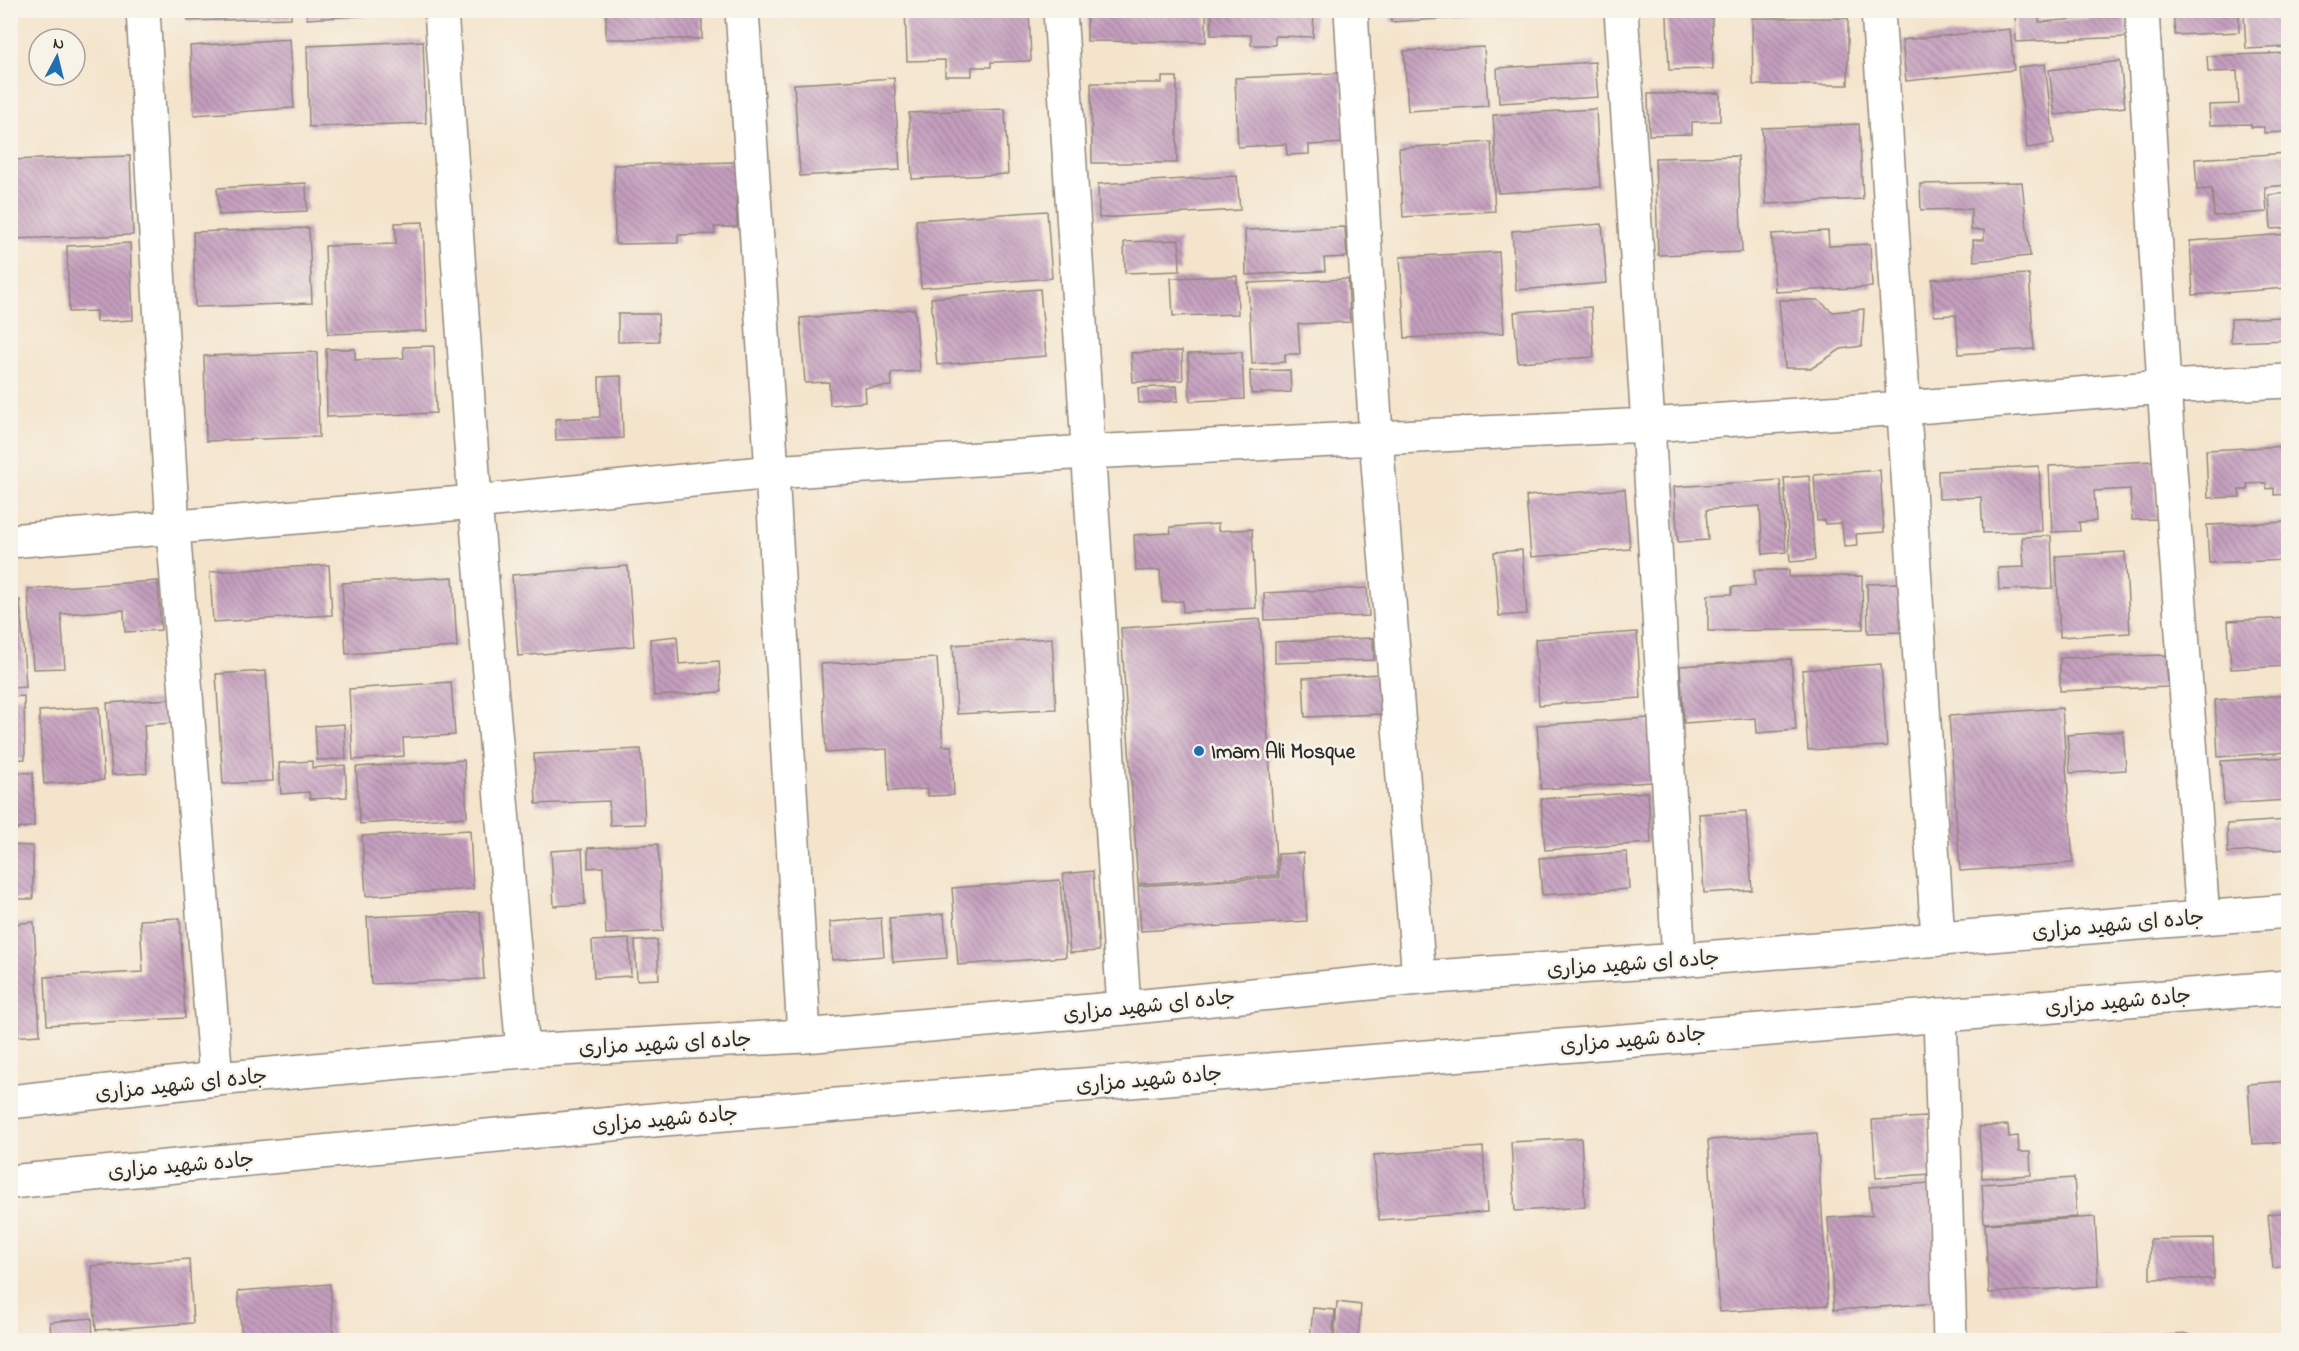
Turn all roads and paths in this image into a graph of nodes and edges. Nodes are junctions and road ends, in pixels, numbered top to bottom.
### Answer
1 (143, 10) edge
2 (441, 10) edge
3 (742, 10) edge
4 (1060, 10) edge
5 (1351, 10) edge
6 (1621, 10) edge
7 (1878, 10) edge
8 (2142, 10) edge
9 (2289, 381) edge
10 (2164, 387) junction
11 (1904, 408) junction
12 (1648, 425) junction
13 (1376, 438) junction
14 (1087, 452) junction
15 (772, 472) junction
16 (475, 502) junction
17 (173, 528) junction
18 (10, 541) edge
19 (2289, 911) edge
20 (2203, 918) junction
21 (1938, 939) junction
22 (1679, 960) junction
23 (1419, 978) junction
24 (2289, 987) edge
25 (1124, 1008) junction
26 (1940, 1015) junction
27 (804, 1036) junction
28 (523, 1051) junction
29 (216, 1079) junction
30 (10, 1102) edge
31 (10, 1182) edge
32 (1950, 1341) edge

1 - 17 street
2 - 16 street
3 - 15 street
4 - 14 street
5 - 13 street
6 - 12 street
7 - 11 street
8 - 10 street
9 - 10 street
10 - 11 street
10 - 20 street
11 - 12 street
11 - 21 street
12 - 13 street
12 - 22 street
13 - 14 street
13 - 23 street
14 - 15 street
14 - 25 street
15 - 16 street
15 - 27 street
16 - 17 street
16 - 28 street
17 - 18 street
17 - 29 street
19 - 20 street, جاده ای شهید مزاری
20 - 21 street, جاده ای شهید مزاری
21 - 22 street, جاده ای شهید مزاری
22 - 23 street, جاده ای شهید مزاری
23 - 25 street, جاده ای شهید مزاری
24 - 26 street, جاده شهید مزاری
25 - 27 street, جاده ای شهید مزاری
26 - 31 street, جاده شهید مزاری
26 - 32 street
27 - 28 street, جاده ای شهید مزاری
28 - 29 street, جاده ای شهید مزاری
29 - 30 street, جاده ای شهید مزاری

